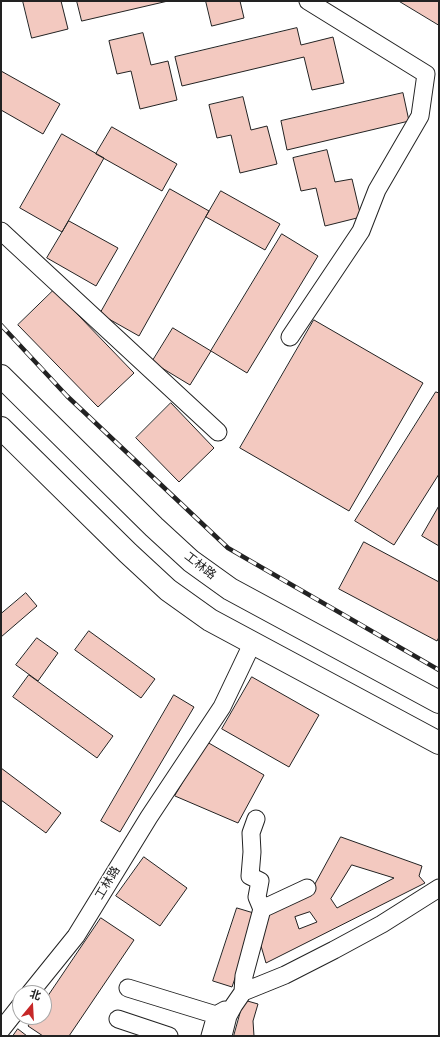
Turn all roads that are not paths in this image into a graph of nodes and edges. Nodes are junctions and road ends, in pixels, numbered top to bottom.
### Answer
1 (308, 1) edge
2 (432, 72) edge
3 (1, 231) edge
4 (290, 337) dead end
5 (1, 376) edge
6 (1, 428) edge
7 (218, 432) dead end
8 (252, 644) junction
9 (439, 702) edge
10 (439, 743) edge
11 (256, 819) dead end
12 (308, 888) dead end
13 (439, 888) edge
14 (262, 909) junction
15 (36, 985) edge
16 (128, 988) dead end
17 (238, 998) junction
18 (216, 1015) junction
19 (12, 1016) edge
20 (118, 1019) dead end
21 (1, 1030) edge
22 (169, 1036) edge
23 (210, 1036) edge
24 (223, 1036) edge

1 - 2 street
2 - 4 street
3 - 7 street
5 - 9 highway, 工林路
6 - 8 highway
8 - 10 highway
8 - 15 street, 工林路
11 - 14 street
12 - 14 street
13 - 17 street
14 - 17 street
16 - 18 street
17 - 18 street
17 - 24 street
18 - 23 street
19 - 21 street
20 - 22 street

